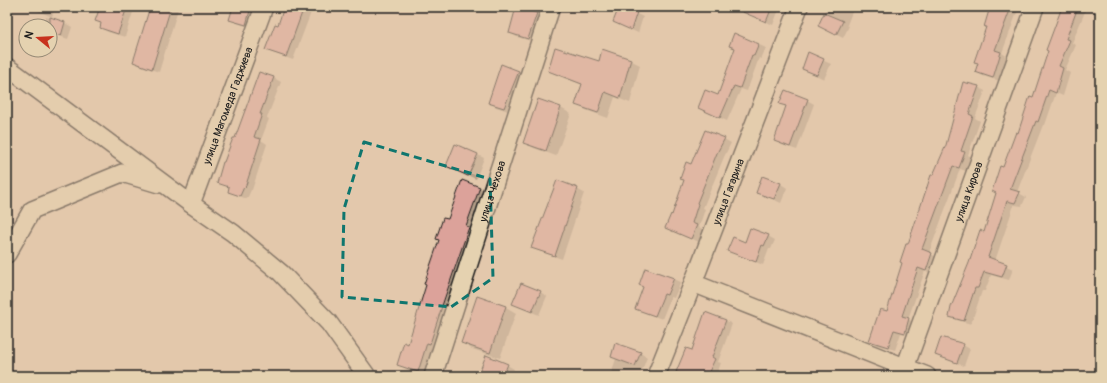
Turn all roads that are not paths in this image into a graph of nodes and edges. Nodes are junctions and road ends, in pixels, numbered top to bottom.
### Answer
1 (264, 7) edge
2 (551, 7) edge
3 (799, 7) edge
4 (1035, 7) edge
5 (7, 67) edge
6 (170, 187) junction
7 (191, 204) junction
8 (7, 254) edge
9 (693, 283) junction
10 (904, 372) edge
11 (367, 376) edge
12 (433, 376) edge
13 (656, 376) edge
14 (927, 376) edge

1 - 7 street, улица Магомеда Гаджиева
2 - 12 street, улица Чехова
3 - 9 street, улица Гагарина
4 - 10 street, улица Кирова
5 - 6 street
6 - 7 street
6 - 8 street
7 - 11 street
9 - 10 street
9 - 13 street, улица Гагарина
10 - 14 street

